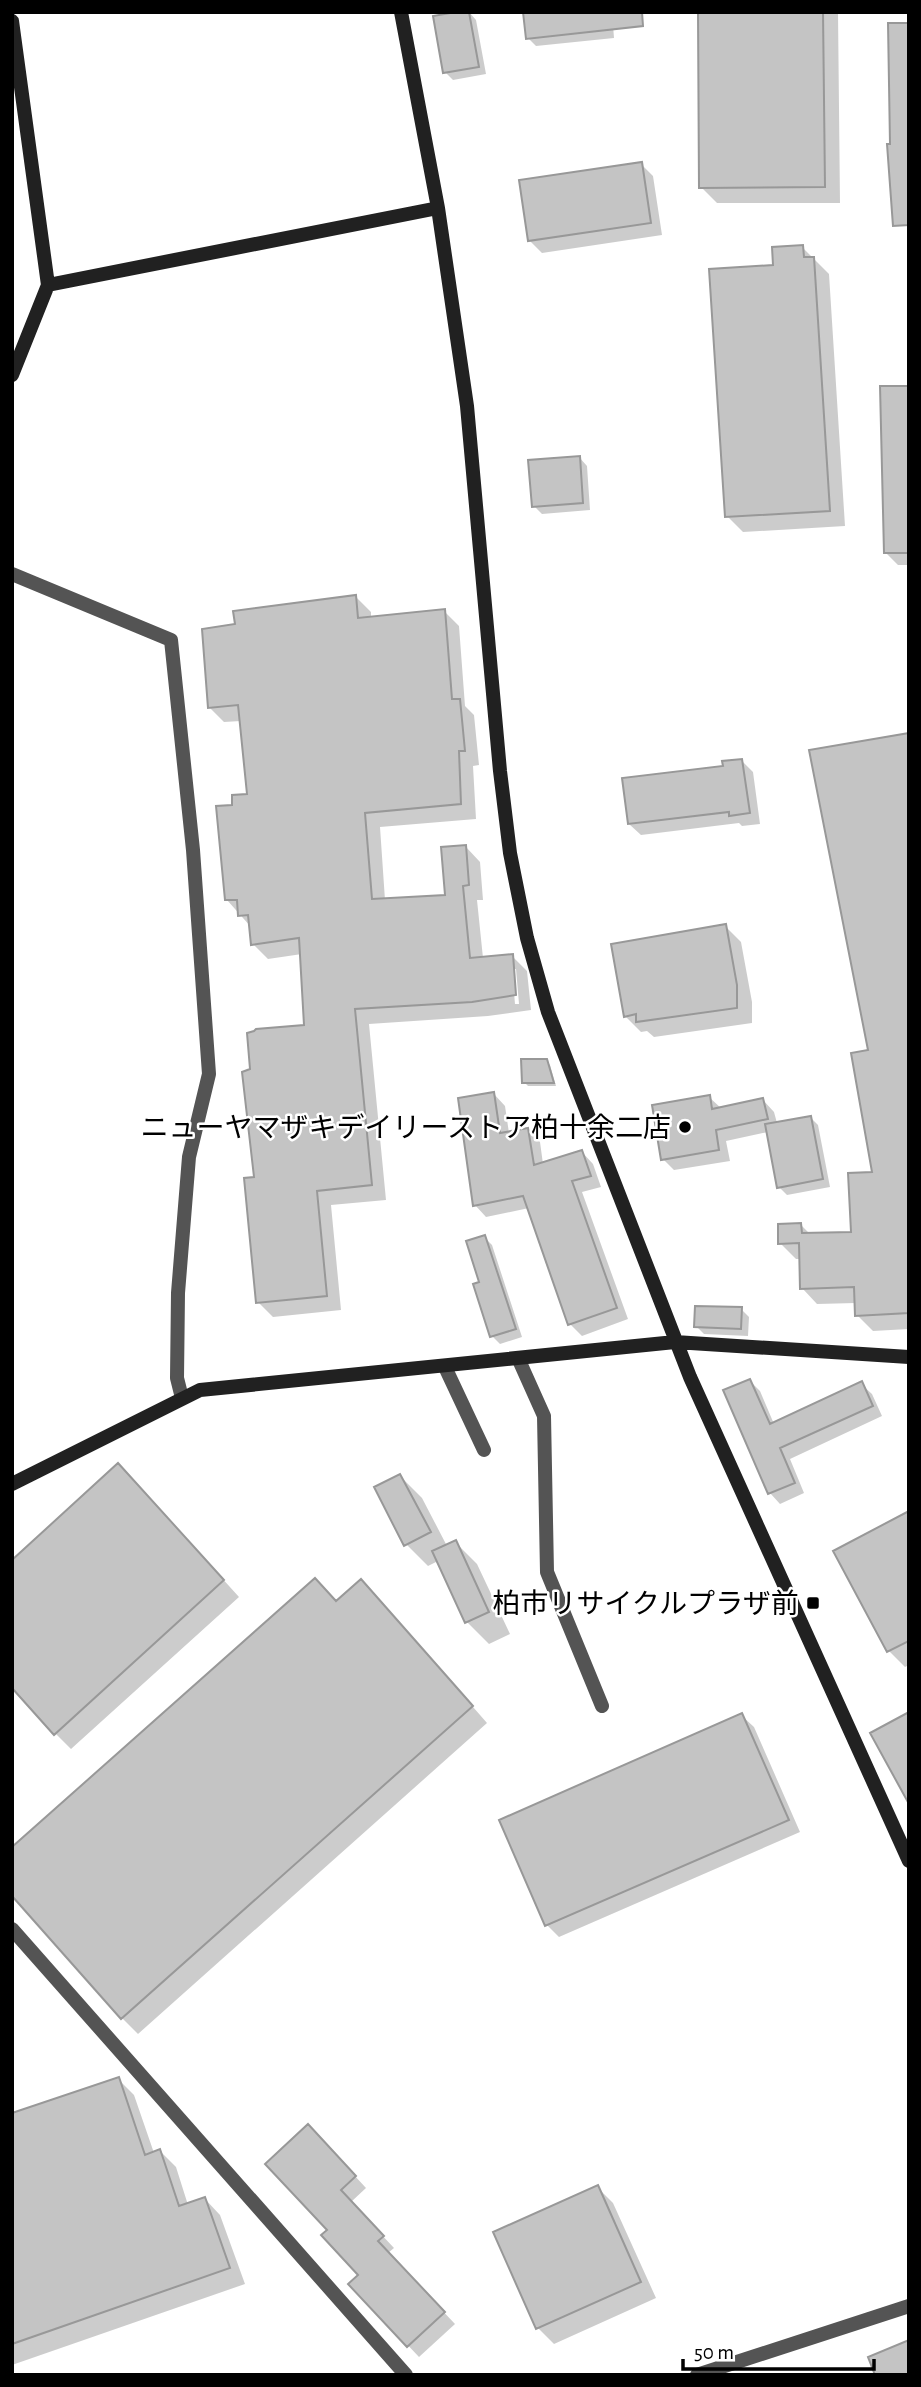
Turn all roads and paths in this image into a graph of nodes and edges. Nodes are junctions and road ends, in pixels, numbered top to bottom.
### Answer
1 (401, 12) edge
2 (12, 21) edge
3 (438, 208) junction
4 (48, 285) junction
5 (12, 374) edge
6 (12, 574) edge
7 (676, 1342) junction
8 (909, 1357) edge
9 (518, 1358) junction
10 (445, 1367) junction
11 (181, 1398) junction
12 (484, 1450) dead end
13 (12, 1484) edge
14 (602, 1706) dead end
15 (909, 1861) edge
16 (12, 1929) edge
17 (909, 2306) edge
18 (405, 2375) edge
19 (697, 2375) edge

1 - 3 street
2 - 4 street
3 - 4 street
3 - 7 street
4 - 5 street
6 - 11 street
7 - 8 street
7 - 9 street
7 - 15 street
9 - 10 street
9 - 14 street
10 - 11 street
10 - 12 street
11 - 13 street
16 - 18 street
17 - 19 street

